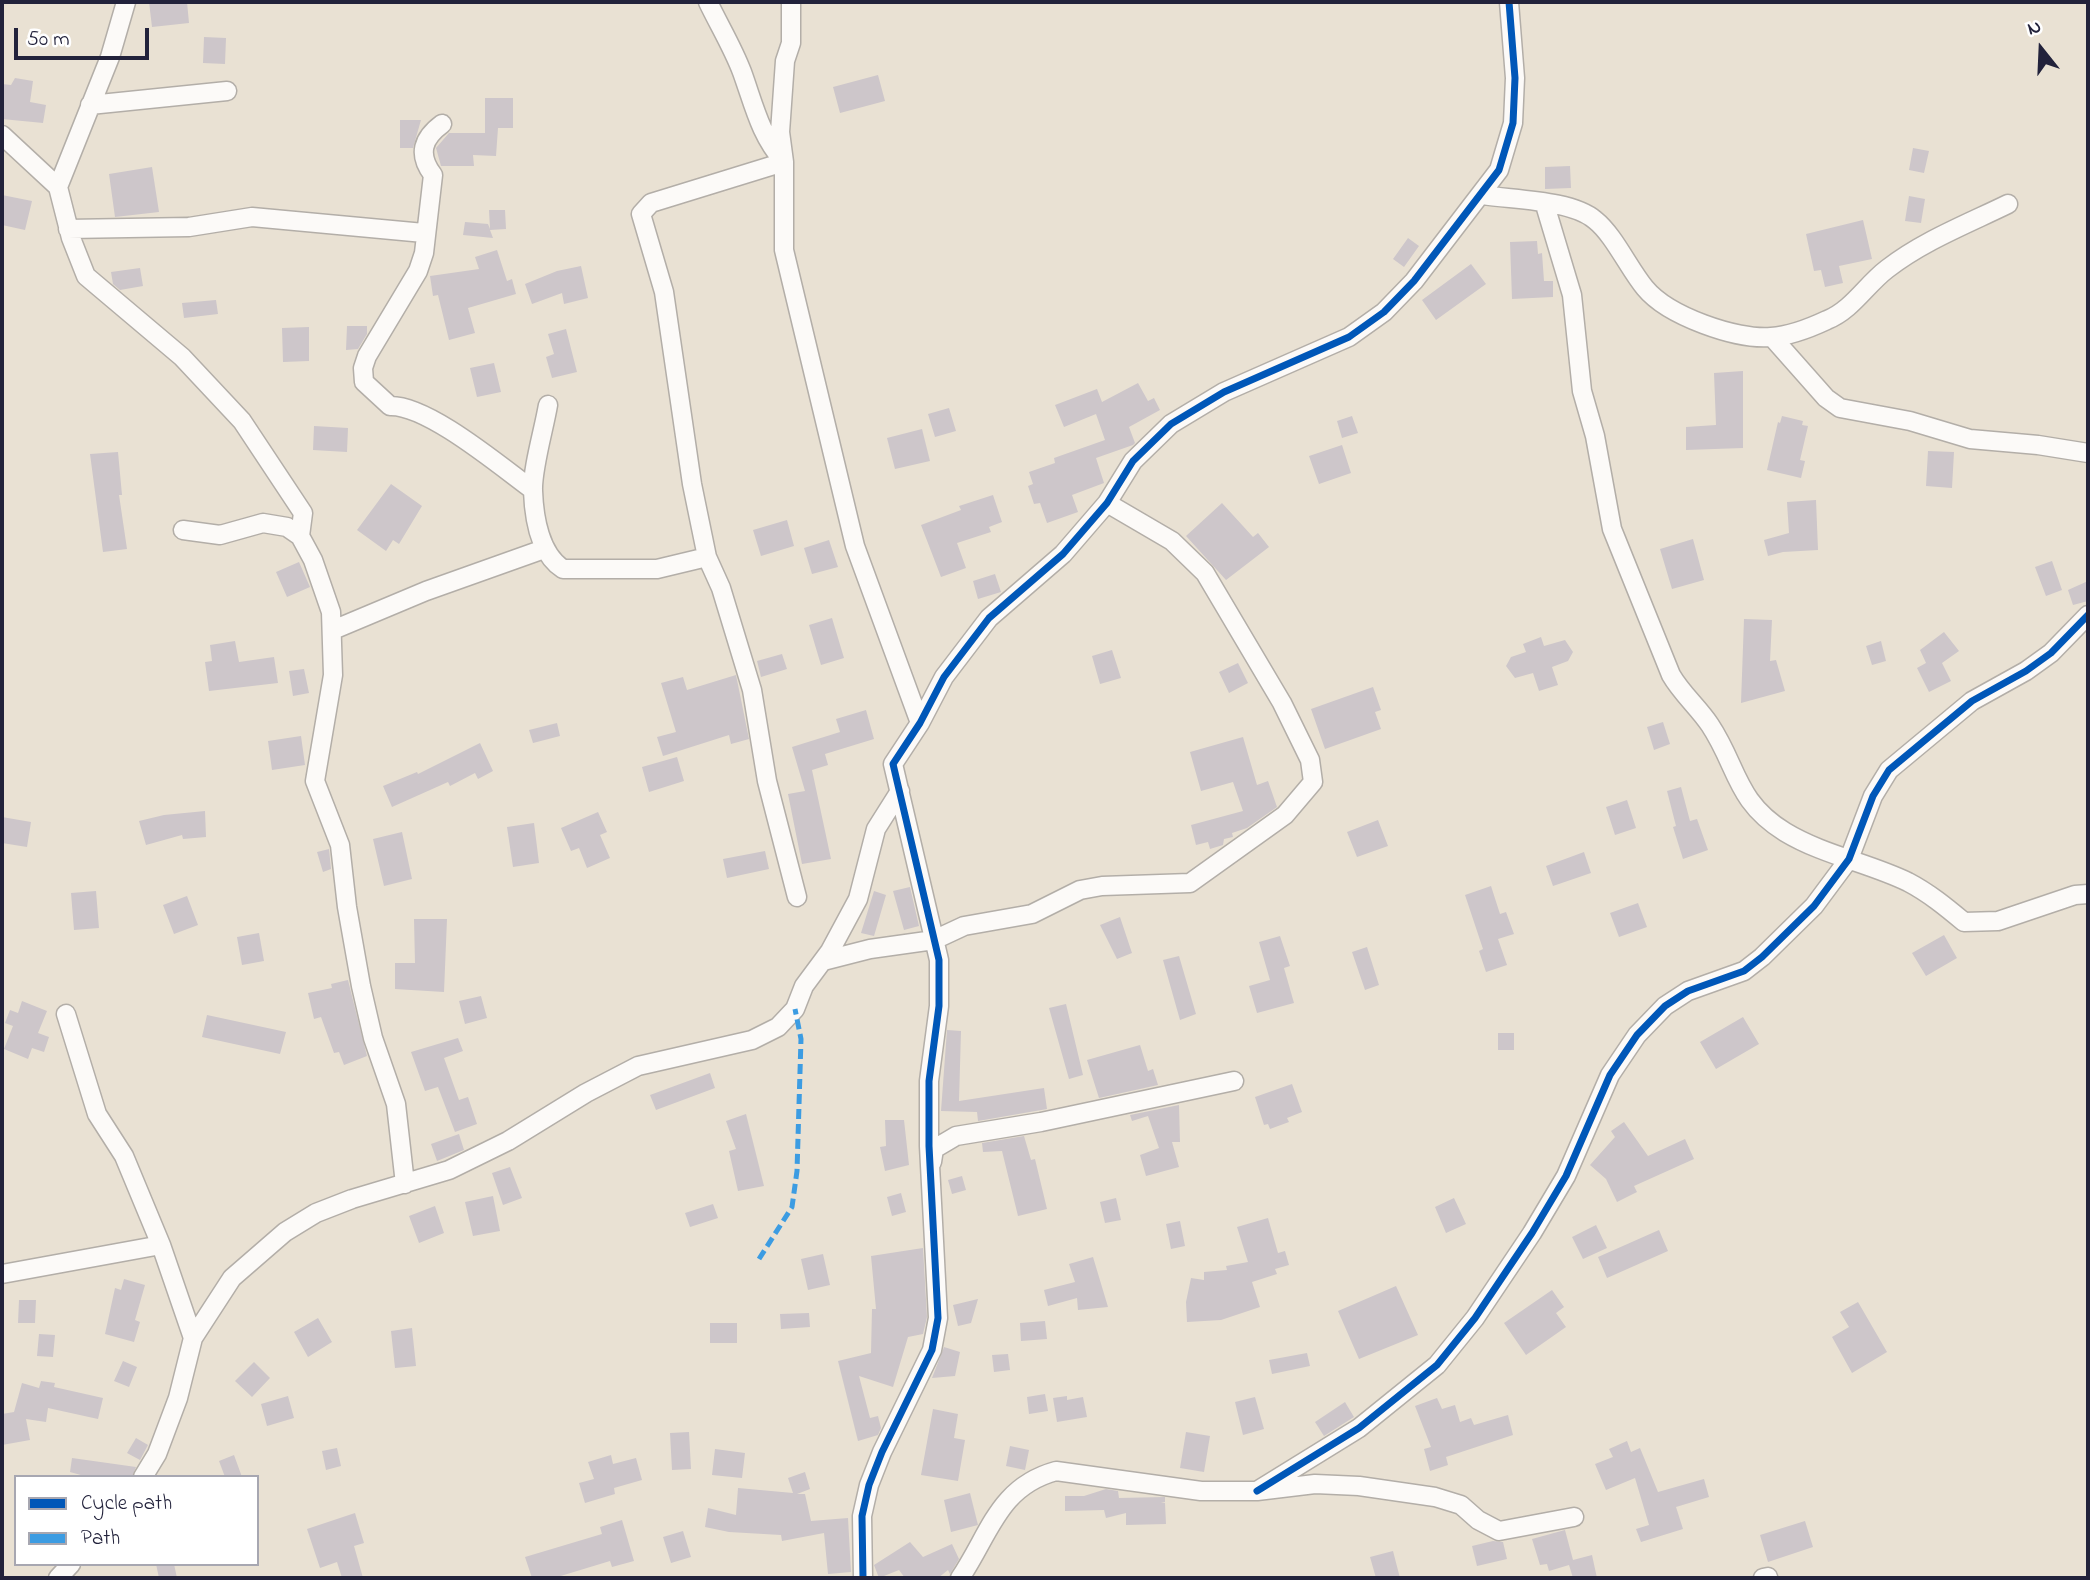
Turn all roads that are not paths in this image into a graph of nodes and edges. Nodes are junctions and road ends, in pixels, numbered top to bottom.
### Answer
1 (126, 2) edge
2 (708, 2) edge
3 (791, 2) edge
4 (1509, 2) edge
5 (228, 91) dead end
6 (90, 105) junction
7 (442, 124) dead end
8 (2, 135) edge
9 (784, 162) junction
10 (58, 187) junction
11 (1483, 195) junction
12 (2008, 204) dead end
13 (1545, 205) junction
14 (68, 229) junction
15 (424, 233) junction
16 (1772, 337) junction
17 (548, 405) dead end
18 (2088, 453) edge
19 (533, 490) junction
20 (1107, 503) junction
21 (183, 530) dead end
22 (300, 536) junction
23 (544, 550) junction
24 (707, 557) junction
25 (2088, 615) edge
26 (333, 630) junction
27 (920, 723) junction
28 (900, 791) junction
29 (1849, 859) junction
30 (2088, 894) edge
31 (797, 897) dead end
32 (934, 940) junction
33 (823, 961) junction
34 (66, 1014) dead end
35 (1234, 1081) dead end
36 (931, 1172) junction
37 (405, 1184) junction
38 (162, 1245) junction
39 (2, 1274) edge
40 (193, 1338) junction
41 (144, 1475) edge
42 (1257, 1491) junction
43 (1574, 1517) dead end
44 (863, 1578) edge
45 (960, 1578) edge

1 - 6 street
2 - 9 street
3 - 9 street
4 - 11 street
5 - 6 street
6 - 10 street
7 - 15 street
8 - 10 street
9 - 24 street
9 - 27 street
10 - 14 street
11 - 13 street
11 - 20 street
12 - 16 street
13 - 16 street
13 - 29 street
14 - 15 street
14 - 22 street
15 - 19 street
16 - 18 street
17 - 19 street
19 - 23 street
20 - 27 street
20 - 32 street
21 - 22 street
22 - 26 street
23 - 24 street
23 - 26 street
24 - 31 street
25 - 29 street
26 - 37 street
27 - 28 street
28 - 32 street
28 - 33 street
29 - 30 street
29 - 42 street
32 - 33 street
32 - 36 street
33 - 37 street
34 - 38 street
35 - 36 street
36 - 44 street
37 - 40 street
38 - 39 street
38 - 40 street
40 - 41 street
42 - 43 street
42 - 45 street

